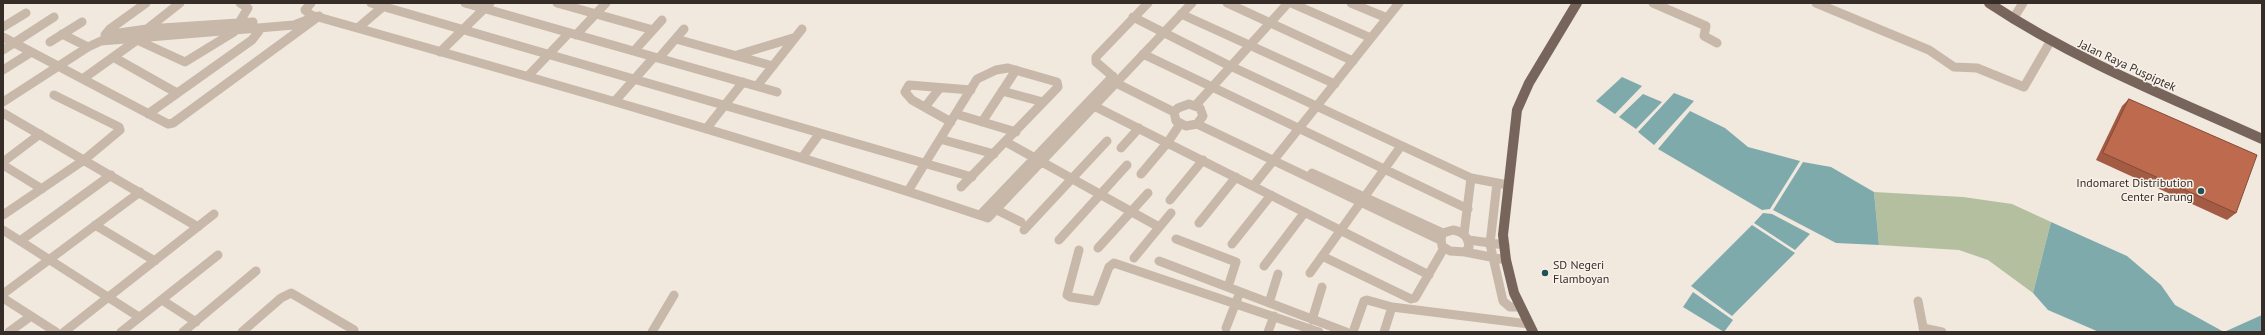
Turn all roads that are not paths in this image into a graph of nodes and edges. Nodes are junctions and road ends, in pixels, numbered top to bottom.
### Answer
1 (146, 3) edge
2 (180, 3) edge
3 (240, 3) edge
4 (311, 3) edge
5 (371, 3) edge
6 (465, 3) edge
7 (557, 3) edge
8 (606, 3) edge
9 (1148, 3) edge
10 (1192, 3) edge
11 (1227, 3) edge
12 (1287, 3) edge
13 (1351, 3) edge
14 (1399, 3) edge
15 (1578, 3) edge
16 (1653, 3) edge
17 (1816, 3) edge
18 (1989, 3) edge
19 (2023, 3) edge
20 (385, 5) edge
21 (487, 6) edge
22 (26, 13) dead end
23 (596, 14) junction
24 (1181, 14) junction
25 (314, 15) junction
26 (54, 17) dead end
27 (1133, 17) junction
28 (1387, 18) junction
29 (2013, 19) junction
30 (662, 20) dead end
31 (82, 22) dead end
32 (241, 23) junction
33 (1270, 24) junction
34 (3, 27) edge
35 (359, 27) junction
36 (147, 29) junction
37 (301, 29) junction
38 (684, 29) dead end
39 (802, 29) dead end
40 (463, 30) junction
41 (653, 30) junction
42 (234, 31) junction
43 (259, 31) junction
44 (1163, 33) junction
45 (62, 34) junction
46 (573, 34) junction
47 (3, 37) edge
48 (103, 38) junction
49 (139, 38) junction
50 (793, 38) junction
51 (1371, 38) junction
52 (676, 39) junction
53 (50, 42) dead end
54 (2050, 42) junction
55 (14, 43) junction
56 (1717, 43) dead end
57 (1250, 45) junction
58 (87, 46) junction
59 (3, 50) edge
60 (634, 51) junction
61 (440, 52) junction
62 (30, 53) junction
63 (549, 54) junction
64 (1143, 54) junction
65 (737, 55) junction
66 (114, 58) junction
67 (656, 58) junction
68 (1353, 61) junction
69 (58, 65) junction
70 (773, 66) junction
71 (1232, 66) junction
72 (3, 70) edge
73 (1016, 70) junction
74 (528, 76) junction
75 (84, 78) junction
76 (1113, 78) junction
77 (634, 79) junction
78 (743, 82) junction
79 (1334, 84) junction
80 (757, 86) junction
81 (1213, 87) junction
82 (939, 89) junction
83 (971, 90) junction
84 (1002, 91) junction
85 (777, 92) dead end
86 (177, 93) junction
87 (54, 95) dead end
88 (3, 98) edge
89 (1031, 98) junction
90 (615, 101) junction
91 (3, 102) edge
92 (1044, 102) junction
93 (725, 105) junction
94 (1094, 106) junction
95 (1195, 106) junction
96 (1317, 106) junction
97 (925, 107) junction
98 (1176, 110) junction
99 (3, 113) edge
100 (148, 114) junction
101 (953, 118) junction
102 (982, 122) junction
103 (1200, 122) junction
104 (1023, 124) junction
105 (1180, 124) junction
106 (1139, 128) junction
107 (1299, 128) junction
108 (706, 129) junction
109 (1016, 132) junction
110 (820, 133) junction
111 (40, 134) junction
112 (940, 139) junction
113 (2262, 139) edge
114 (1107, 141) dead end
115 (1006, 142) junction
116 (1168, 142) junction
117 (1401, 146) junction
118 (1120, 148) dead end
119 (994, 154) junction
120 (802, 158) junction
121 (1275, 159) junction
122 (84, 160) junction
123 (1038, 160) junction
124 (1203, 160) junction
125 (3, 162) edge
126 (925, 163) junction
127 (3, 165) edge
128 (1127, 165) dead end
129 (1384, 169) junction
130 (1141, 174) dead end
131 (111, 175) junction
132 (972, 177) junction
133 (1236, 177) junction
134 (1471, 178) junction
135 (1072, 179) junction
136 (1497, 183) junction
137 (1508, 185) junction
138 (1253, 186) junction
139 (961, 187) dead end
140 (42, 189) junction
141 (908, 191) junction
142 (140, 192) junction
143 (1148, 193) dead end
144 (1101, 195) junction
145 (1271, 195) junction
146 (1170, 200) dead end
147 (1362, 200) junction
148 (1468, 209) junction
149 (997, 210) junction
150 (1131, 211) junction
151 (1305, 212) junction
152 (1171, 213) dead end
153 (214, 214) dead end
154 (3, 215) edge
155 (980, 215) junction
156 (1199, 223) dead end
157 (95, 226) junction
158 (198, 227) junction
159 (1159, 227) junction
160 (3, 230) edge
161 (1341, 230) junction
162 (1467, 237) junction
163 (1176, 239) dead end
164 (1060, 240) dead end
165 (1442, 240) junction
166 (20, 241) junction
167 (1232, 244) dead end
168 (1490, 244) junction
169 (1505, 245) junction
170 (1098, 248) dead end
171 (1079, 250) dead end
172 (1465, 252) junction
173 (218, 255) dead end
174 (1322, 256) junction
175 (1134, 258) dead end
176 (1492, 259) junction
177 (49, 260) junction
178 (1506, 260) junction
179 (155, 261) junction
180 (1159, 261) dead end
181 (1264, 266) dead end
182 (256, 271) dead end
183 (1310, 273) dead end
184 (1278, 274) dead end
185 (1429, 275) junction
186 (1228, 287) junction
187 (1322, 287) dead end
188 (1240, 292) junction
189 (3, 294) edge
190 (674, 295) dead end
191 (108, 297) junction
192 (3, 298) edge
193 (162, 300) junction
194 (1918, 301) dead end
195 (1235, 302) junction
196 (1269, 303) junction
197 (1392, 307) junction
198 (1520, 307) junction
199 (31, 316) junction
200 (1274, 316) junction
201 (139, 317) junction
202 (196, 322) junction
203 (1226, 328) dead end
204 (1313, 328) edge
205 (1531, 328) edge
206 (354, 330) dead end
207 (1924, 330) edge
208 (655, 331) edge
209 (9, 332) edge
210 (56, 332) edge
211 (64, 332) edge
212 (121, 332) edge
213 (183, 332) edge
214 (244, 332) edge
215 (1268, 332) edge
216 (1346, 332) edge
217 (1353, 332) edge
218 (1384, 332) edge
219 (1942, 332) edge

1 - 48 street
2 - 36 street
3 - 32 street
4 - 25 street
5 - 20 street
6 - 21 street
7 - 23 street
8 - 23 street
9 - 27 street
10 - 24 street
11 - 33 street
12 - 33 street
12 - 51 street
13 - 28 street
14 - 28 street
15 - 137 main road
16 - 56 street
17 - 54 street
18 - 29 main road, Jalan Raya Puspiptek
19 - 29 street
20 - 35 street
20 - 40 street
21 - 40 street
21 - 46 street
22 - 34 street
23 - 41 street
23 - 46 street
24 - 44 street
24 - 57 street
25 - 32 street
25 - 35 street
25 - 37 street
25 - 42 street
26 - 55 street
27 - 44 street
27 - 76 street
28 - 51 street
29 - 54 main road, Jalan Raya Puspiptek
30 - 41 street
31 - 45 street
32 - 36 street
32 - 42 street
33 - 57 street
33 - 68 street
35 - 61 street
36 - 48 street
37 - 43 street
37 - 100 street
38 - 52 street
39 - 50 street
40 - 61 street
40 - 63 street
41 - 60 street
42 - 43 street
42 - 49 street
42 - 49 street
43 - 86 street
44 - 64 street
44 - 71 street
45 - 53 street
45 - 58 street
46 - 60 street
46 - 63 street
47 - 55 street
48 - 49 street
48 - 58 street
49 - 66 street
50 - 65 street
50 - 70 street
51 - 68 street
52 - 65 street
52 - 67 street
54 - 113 main road, Jalan Raya Puspiptek
55 - 59 street
55 - 62 street
57 - 71 street
57 - 79 street
58 - 69 street
60 - 67 street
61 - 74 street
62 - 69 street
62 - 72 street
63 - 74 street
63 - 77 street
64 - 76 street
64 - 81 street
65 - 70 street
66 - 75 street
66 - 86 street
67 - 77 street
67 - 78 street
68 - 79 street
69 - 75 street
69 - 88 street
69 - 91 street
70 - 80 street
71 - 81 street
71 - 96 street
73 - 83 street
73 - 84 street
73 - 92 street
74 - 90 street
75 - 100 street
76 - 94 street
76 - 98 street
76 - 123 street
77 - 90 street
77 - 93 street
78 - 80 street
78 - 93 street
79 - 96 street
80 - 85 street
81 - 95 street
81 - 107 street
82 - 83 street
82 - 97 street
82 - 97 street
83 - 101 street
84 - 89 street
84 - 102 street
86 - 100 street
87 - 122 street
89 - 92 street
89 - 104 street
90 - 108 street
92 - 104 street
93 - 108 street
93 - 110 street
94 - 106 street
94 - 123 street
95 - 98 street
95 - 103 street
96 - 107 street
96 - 117 street
97 - 101 street
98 - 105 street
99 - 111 street
101 - 102 street
101 - 112 street
102 - 109 street
103 - 105 street
103 - 121 street
104 - 109 street
105 - 116 street
106 - 116 street
106 - 118 street
107 - 121 street
107 - 129 street
108 - 120 street
109 - 115 street
110 - 120 street
110 - 126 street
111 - 122 street
111 - 125 street
112 - 119 street
112 - 126 street
114 - 135 street
115 - 119 street
115 - 123 street
116 - 124 street
116 - 130 street
117 - 129 street
117 - 134 street
119 - 132 street
120 - 141 street
121 - 138 street
121 - 147 street
122 - 131 street
122 - 140 street
123 - 135 street
123 - 149 street
123 - 155 street
124 - 133 street
124 - 146 street
126 - 132 street
126 - 141 street
127 - 140 street
128 - 144 street
129 - 147 street
129 - 148 street
131 - 142 street
131 - 166 street
132 - 139 street
133 - 138 street
133 - 156 street
134 - 136 street
134 - 148 street
135 - 144 street
135 - 149 street
136 - 137 street
136 - 168 street
137 - 169 main road
138 - 145 street
140 - 154 street
141 - 155 street
142 - 157 street
142 - 158 street
143 - 150 street
144 - 150 street
144 - 164 street
145 - 151 street
145 - 167 street
147 - 161 street
147 - 165 street
148 - 162 street
149 - 155 street
150 - 159 street
150 - 170 street
151 - 161 street
151 - 181 street
152 - 159 street
153 - 158 street
157 - 177 street
157 - 179 street
158 - 179 street
159 - 175 street
160 - 166 street
161 - 174 street
161 - 185 street
162 - 165 street
162 - 168 street
162 - 172 street
163 - 186 street
165 - 172 street
165 - 185 street
166 - 177 street
168 - 169 street
168 - 176 street
169 - 178 main road
171 - 195 street
172 - 176 street
173 - 193 street
174 - 183 street
174 - 185 street
176 - 178 street
176 - 198 street
177 - 189 street
177 - 191 street
178 - 198 main road
179 - 191 street
180 - 186 street
182 - 202 street
184 - 196 street
186 - 188 street
187 - 204 street
188 - 195 street
188 - 196 street
190 - 208 street
191 - 201 street
191 - 211 street
192 - 199 street
193 - 201 street
193 - 202 street
194 - 207 street
195 - 200 street
195 - 203 street
196 - 204 street
197 - 205 street
197 - 217 street
197 - 218 street
198 - 205 main road
199 - 209 street
199 - 210 street
200 - 204 street
200 - 215 street
201 - 212 street
202 - 213 street
204 - 216 street
206 - 214 street
207 - 219 street

